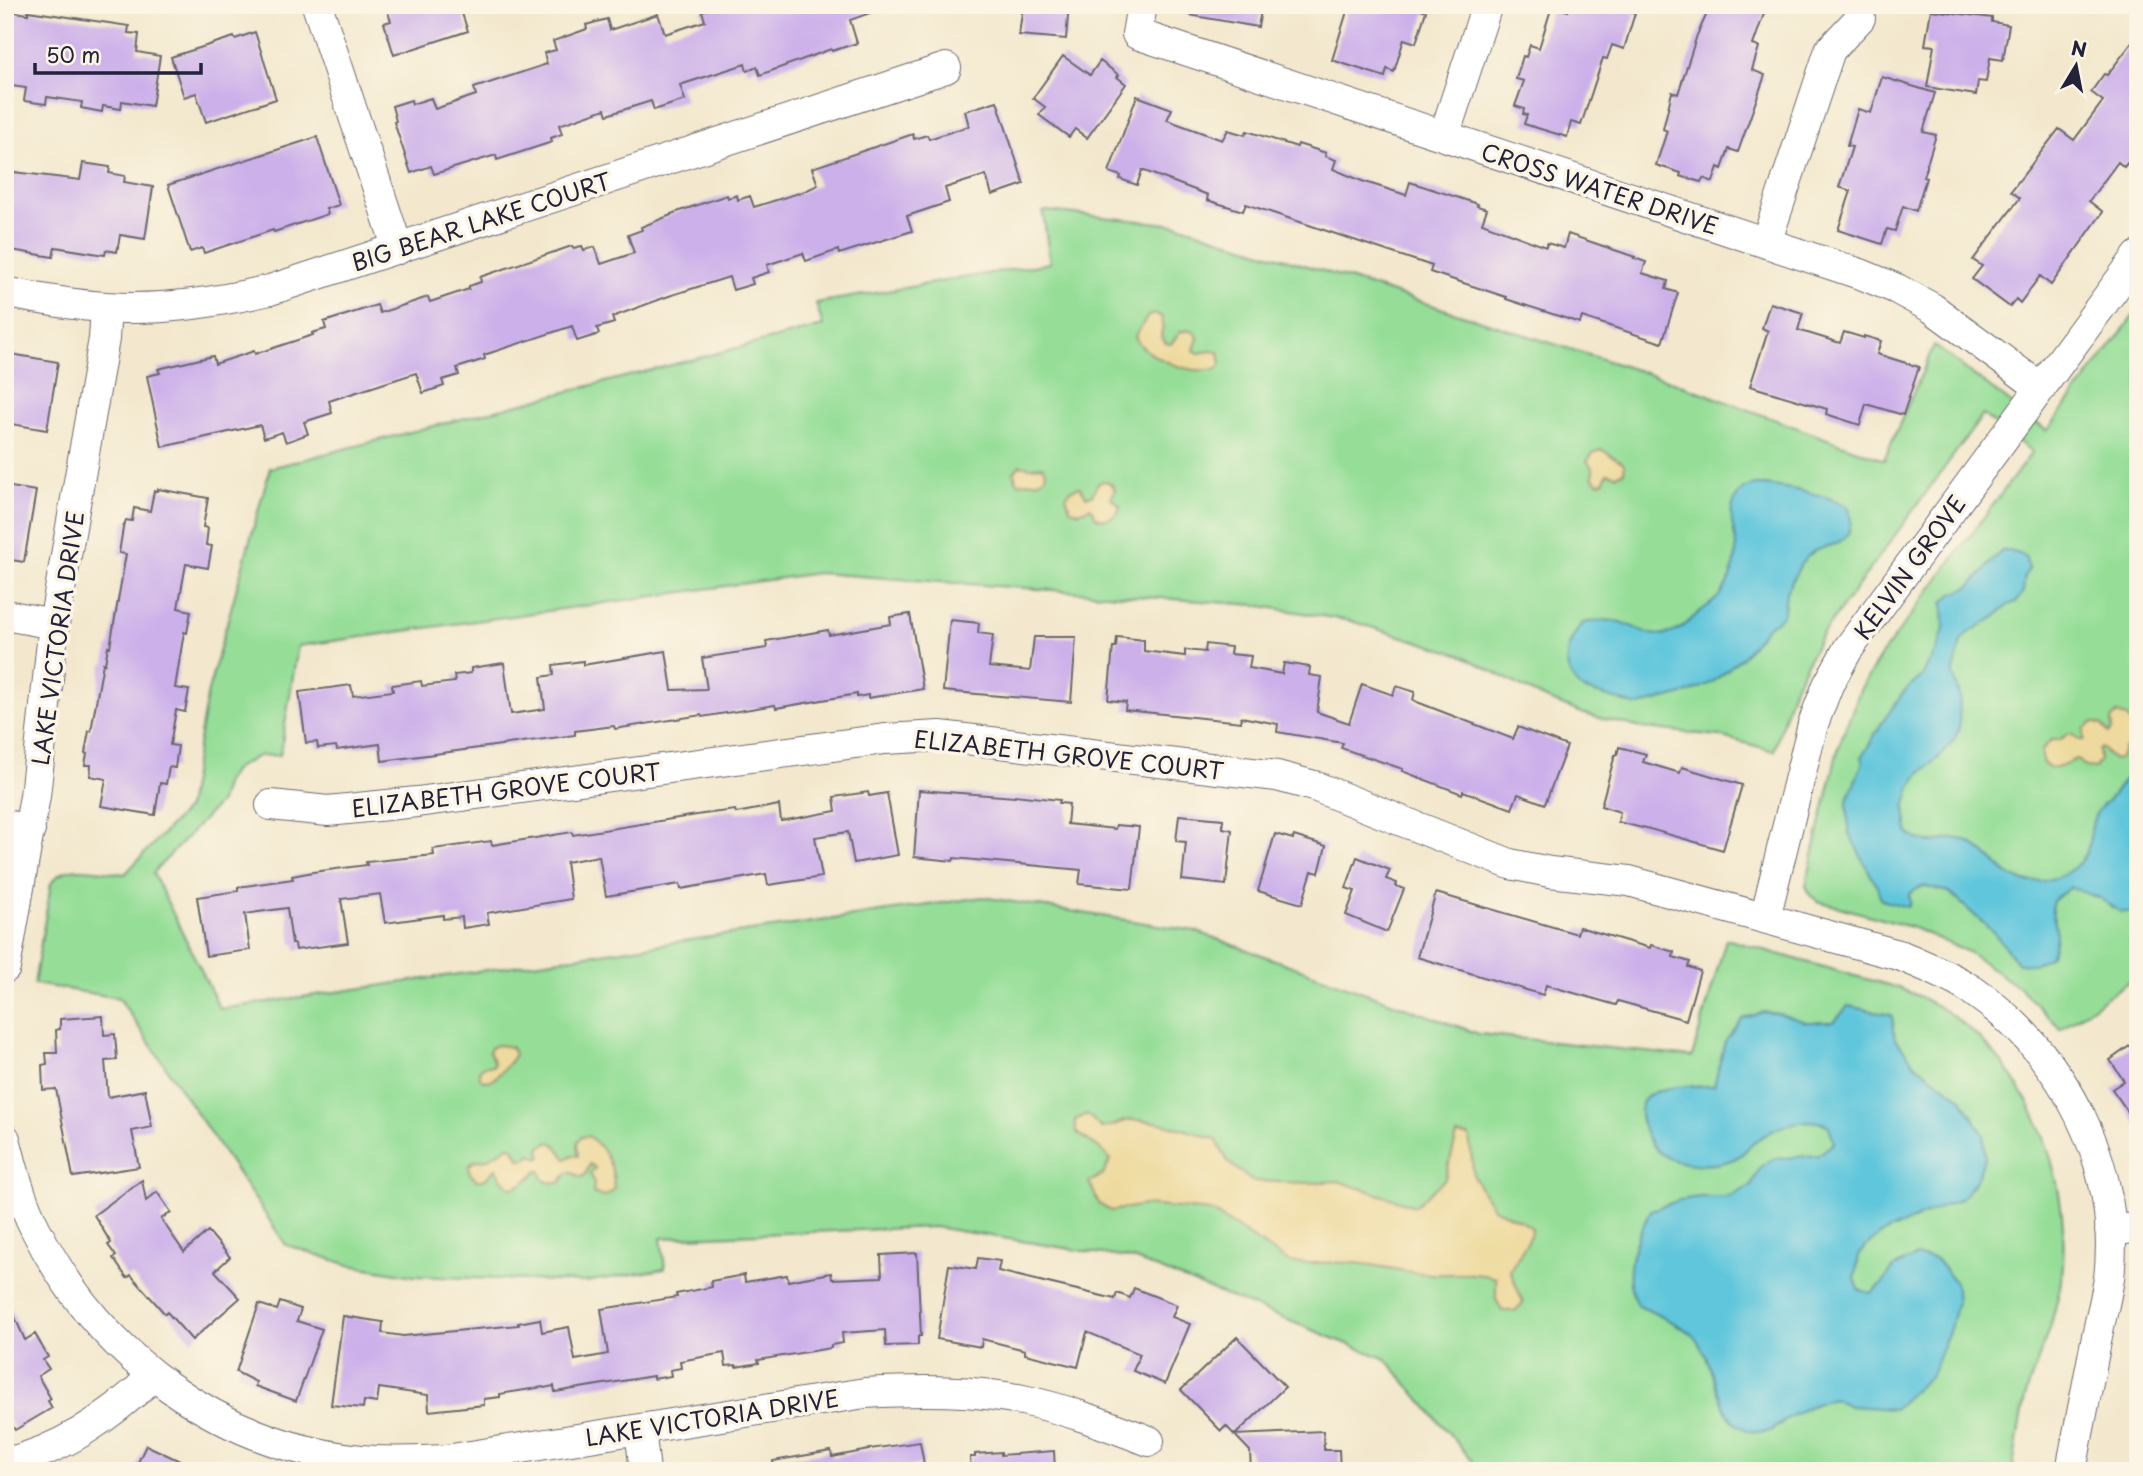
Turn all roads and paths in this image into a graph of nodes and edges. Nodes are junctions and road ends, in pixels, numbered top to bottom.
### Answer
1 (317, 5) edge
2 (1488, 5) edge
3 (1140, 19) edge
4 (1860, 19) dead end
5 (946, 68) dead end
6 (1444, 136) junction
7 (1766, 243) junction
8 (397, 249) junction
9 (2138, 257) edge
10 (5, 292) edge
11 (106, 307) junction
12 (2041, 388) junction
13 (5, 615) edge
14 (54, 624) junction
15 (271, 805) dead end
16 (17, 827) edge
17 (1765, 918) junction
18 (5, 968) edge
19 (5, 1139) edge
20 (2124, 1229) edge
21 (153, 1376) junction
22 (640, 1429) junction
23 (1149, 1441) dead end
24 (5, 1463) edge
25 (645, 1471) edge
26 (2071, 1471) edge

1 - 8 street
2 - 6 street
3 - 6 street, CROSS WATER DRIVE
4 - 7 street
5 - 8 street, BIG BEAR LAKE COURT
6 - 7 street, CROSS WATER DRIVE
7 - 12 street, CROSS WATER DRIVE
8 - 11 street, BIG BEAR LAKE COURT
9 - 12 street, KELVIN GROVE
10 - 11 street, BIG BEAR LAKE COURT
11 - 14 street, LAKE VICTORIA DRIVE
12 - 17 street, KELVIN GROVE
13 - 14 street
14 - 16 street, LAKE VICTORIA DRIVE
15 - 17 street, ELIZABETH GROVE COURT
16 - 18 street, LAKE VICTORIA DRIVE
17 - 20 street, ELIZABETH GROVE COURT
19 - 21 street, LAKE VICTORIA DRIVE
20 - 26 street, ELIZABETH GROVE COURT
21 - 22 street, LAKE VICTORIA DRIVE
21 - 24 street
22 - 23 street, LAKE VICTORIA DRIVE
22 - 25 street

